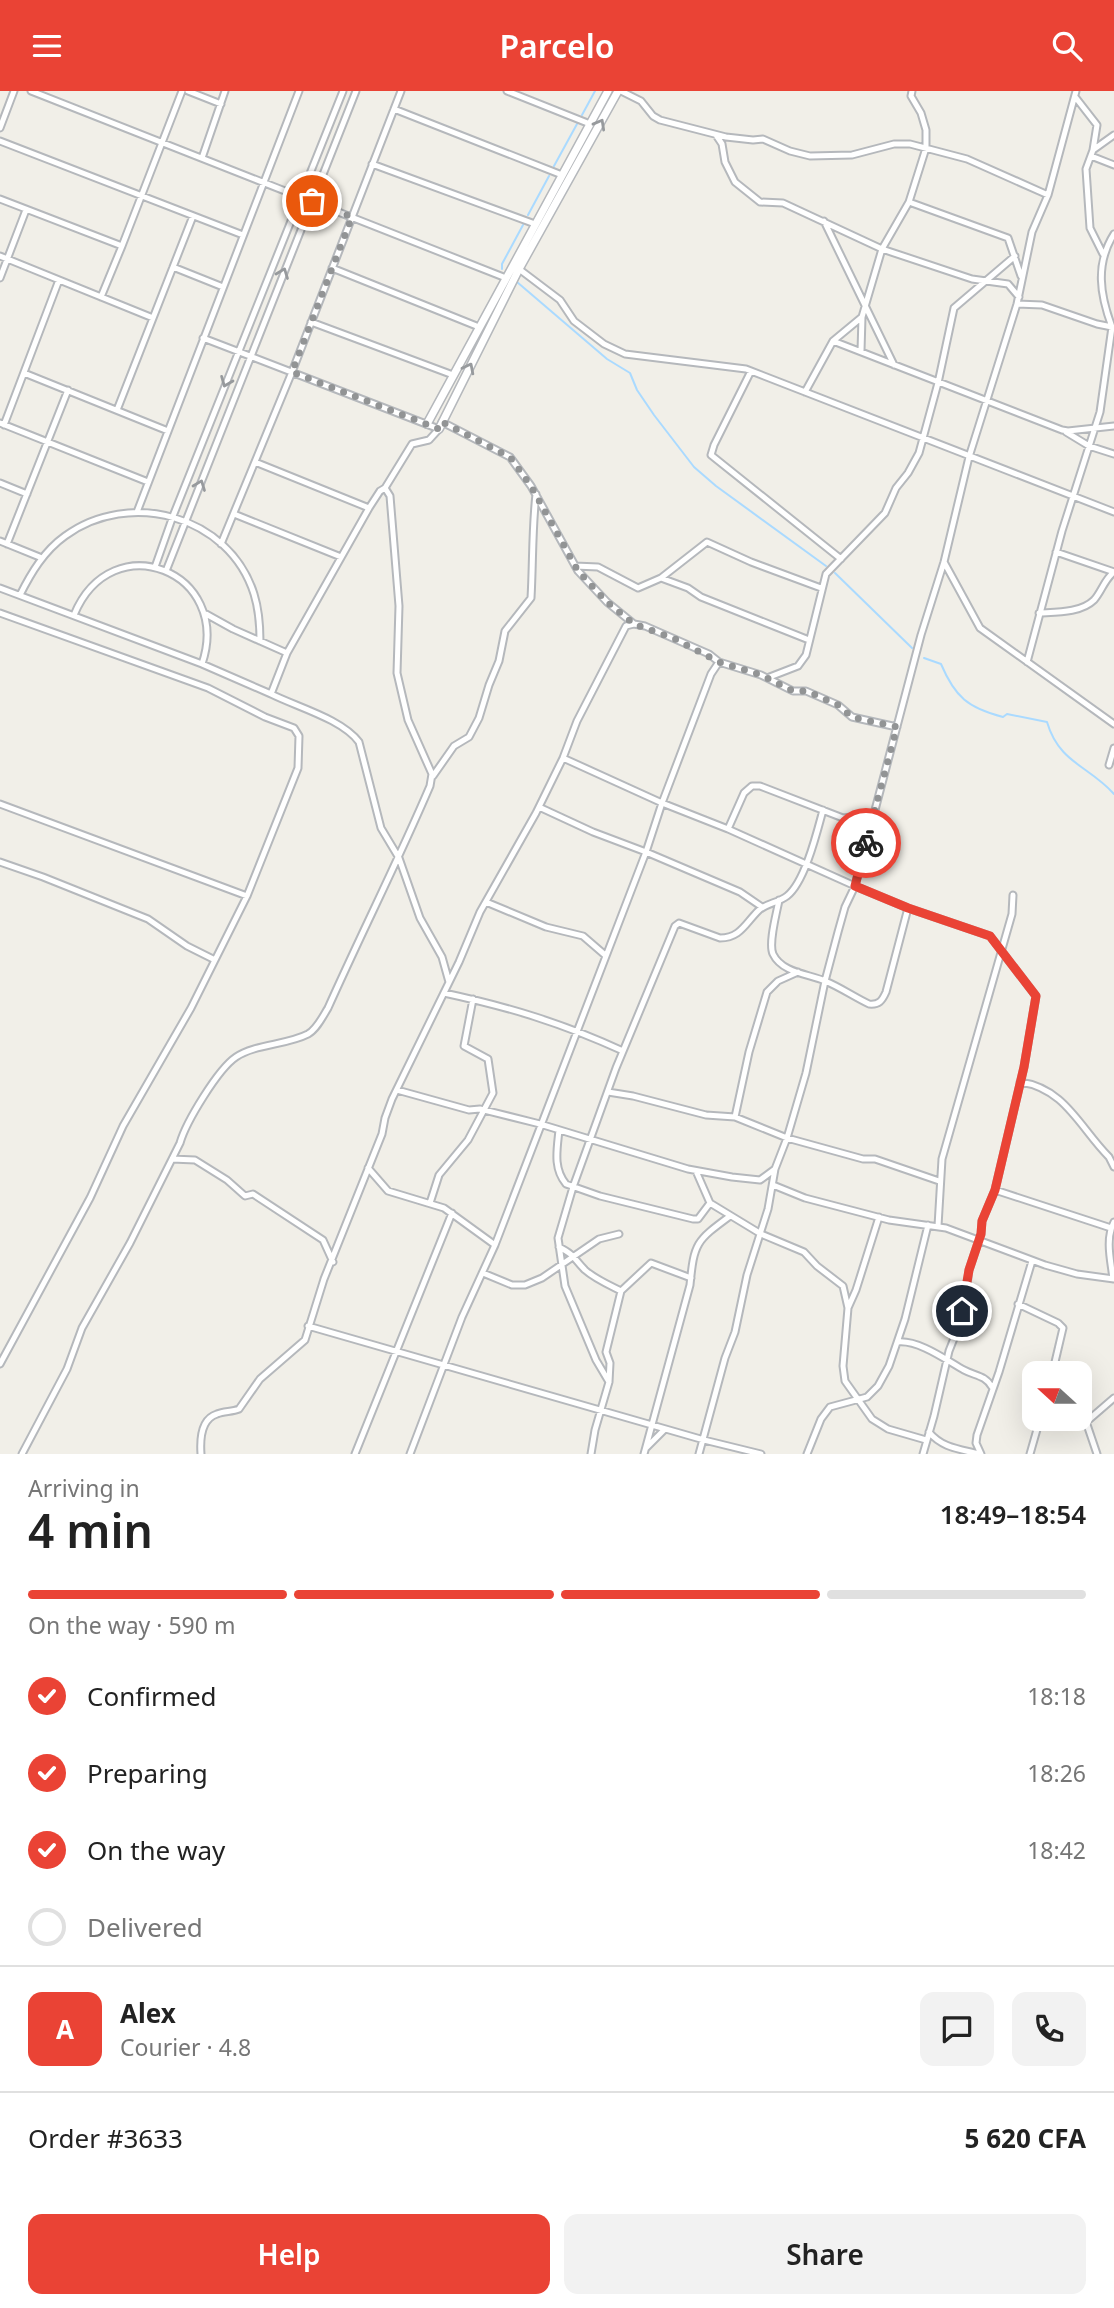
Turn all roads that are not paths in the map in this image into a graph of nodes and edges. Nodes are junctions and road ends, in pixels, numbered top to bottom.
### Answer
1 (14, 91) edge
2 (31, 91) edge
3 (183, 91) edge
4 (188, 91) edge
5 (225, 91) edge
6 (299, 91) edge
7 (343, 91) edge
8 (356, 91) edge
9 (401, 91) edge
10 (507, 91) edge
11 (608, 91) edge
12 (620, 91) edge
13 (912, 91) edge
14 (1076, 94) edge
15 (221, 103) junction
16 (394, 109) junction
17 (590, 124) junction
18 (0, 128) edge
19 (716, 135) junction
20 (1114, 135) edge
21 (0, 141) edge
22 (162, 142) junction
23 (926, 148) junction
24 (1092, 153) junction
25 (202, 158) junction
26 (372, 164) junction
27 (1114, 165) edge
28 (562, 175) junction
29 (264, 182) junction
30 (1048, 195) junction
31 (141, 196) junction
32 (300, 196) junction
33 (0, 199) edge
34 (312, 201) junction
35 (909, 202) junction
36 (26, 210) junction
37 (193, 216) junction
38 (352, 217) junction
39 (824, 221) junction
40 (536, 224) junction
41 (1114, 234) edge
42 (243, 235) junction
43 (122, 246) junction
44 (883, 249) junction
45 (1103, 254) junction
46 (0, 256) edge
47 (1015, 256) junction
48 (7, 259) junction
49 (173, 267) junction
50 (332, 268) junction
51 (519, 269) junction
52 (0, 278) edge
53 (506, 278) junction
54 (1022, 279) junction
55 (59, 280) junction
56 (986, 281) junction
57 (223, 287) junction
58 (101, 297) junction
59 (1018, 300) junction
60 (866, 304) junction
61 (862, 317) junction
62 (153, 318) junction
63 (311, 322) junction
64 (479, 327) junction
65 (1112, 327) junction
66 (203, 338) junction
67 (833, 341) junction
68 (1114, 343) edge
69 (239, 351) junction
70 (861, 351) junction
71 (1108, 355) junction
72 (251, 356) junction
73 (894, 365) junction
74 (751, 371) junction
75 (292, 372) junction
76 (24, 373) junction
77 (453, 375) junction
78 (938, 383) junction
79 (68, 390) junction
80 (805, 392) junction
81 (985, 402) junction
82 (117, 410) junction
83 (2, 424) edge
84 (427, 424) junction
85 (440, 426) junction
86 (1095, 426) junction
87 (1114, 426) edge
88 (1062, 430) junction
89 (168, 431) junction
90 (923, 439) junction
91 (47, 442) junction
92 (1089, 446) junction
93 (1114, 454) edge
94 (969, 457) junction
95 (255, 462) junction
96 (148, 482) junction
97 (0, 483) edge
98 (385, 488) junction
99 (27, 494) junction
100 (536, 494) junction
101 (1073, 496) junction
102 (369, 508) junction
103 (136, 512) junction
104 (1114, 512) edge
105 (234, 514) junction
106 (173, 516) junction
107 (186, 521) junction
108 (0, 541) edge
109 (7, 544) junction
110 (221, 544) junction
111 (1056, 552) junction
112 (341, 557) junction
113 (42, 558) junction
114 (841, 559) junction
115 (943, 562) junction
116 (575, 566) junction
117 (155, 567) junction
118 (166, 571) junction
119 (1114, 572) edge
120 (661, 577) junction
121 (0, 587) edge
122 (821, 588) junction
123 (20, 595) junction
124 (0, 613) edge
125 (1039, 613) junction
126 (206, 614) junction
127 (74, 615) junction
128 (634, 624) junction
129 (809, 640) junction
130 (260, 641) junction
131 (287, 653) junction
132 (719, 662) junction
133 (1027, 663) junction
134 (202, 664) junction
135 (768, 678) junction
136 (271, 694) junction
137 (1114, 724) edge
138 (897, 727) junction
139 (1114, 748) edge
140 (563, 758) junction
141 (1109, 765) dead end
142 (431, 779) junction
143 (662, 803) junction
144 (0, 804) edge
145 (538, 807) junction
146 (823, 810) junction
147 (873, 818) junction
148 (728, 829) junction
149 (646, 852) junction
150 (399, 858) junction
151 (0, 862) edge
152 (805, 863) junction
153 (855, 886) junction
154 (1013, 895) dead end
155 (247, 896) junction
156 (779, 900) junction
157 (486, 902) junction
158 (762, 907) junction
159 (908, 908) junction
160 (1001, 950) junction
161 (605, 955) junction
162 (215, 960) junction
163 (798, 972) junction
164 (825, 981) junction
165 (449, 982) junction
166 (443, 993) junction
167 (473, 999) junction
168 (576, 1030) junction
169 (623, 1051) junction
170 (1020, 1082) junction
171 (397, 1090) junction
172 (608, 1092) junction
173 (484, 1110) junction
174 (735, 1117) junction
175 (540, 1124) junction
176 (559, 1130) junction
177 (788, 1138) junction
178 (590, 1139) junction
179 (172, 1159) junction
180 (1114, 1167) edge
181 (368, 1168) junction
182 (775, 1169) junction
183 (696, 1171) junction
184 (939, 1181) junction
185 (773, 1185) junction
186 (573, 1187) junction
187 (995, 1190) junction
188 (430, 1203) junction
189 (710, 1203) junction
190 (452, 1213) junction
191 (730, 1216) junction
192 (878, 1217) junction
193 (928, 1225) junction
194 (1112, 1225) edge
195 (939, 1226) junction
196 (619, 1234) dead end
197 (761, 1234) junction
198 (978, 1241) junction
199 (495, 1245) junction
200 (559, 1247) junction
201 (574, 1255) junction
202 (1032, 1261) junction
203 (332, 1262) junction
204 (562, 1264) junction
205 (483, 1273) junction
206 (691, 1278) junction
207 (1113, 1279) edge
208 (621, 1291) junction
209 (1018, 1304) junction
210 (848, 1308) junction
211 (308, 1326) junction
212 (898, 1342) junction
213 (397, 1352) junction
214 (947, 1358) junction
215 (1055, 1361) edge
216 (0, 1364) edge
217 (443, 1365) junction
218 (609, 1382) junction
219 (992, 1387) junction
220 (1114, 1398) edge
221 (858, 1400) junction
222 (600, 1411) junction
223 (1092, 1417) edge
224 (652, 1425) junction
225 (665, 1429) junction
226 (1037, 1431) edge
227 (1088, 1431) edge
228 (929, 1432) junction
229 (704, 1440) junction
230 (926, 1440) junction
231 (645, 1451) edge
232 (22, 1454) edge
233 (201, 1454) edge
234 (355, 1454) edge
235 (410, 1454) edge
236 (592, 1454) edge
237 (699, 1454) edge
238 (761, 1454) edge
239 (807, 1454) edge
240 (923, 1454) edge
241 (980, 1454) edge
242 (1030, 1454) edge
243 (1097, 1454) edge

1 - 18 street
2 - 22 street
3 - 22 street
4 - 15 street
5 - 15 street
6 - 29 street
7 - 32 street
8 - 34 street
9 - 16 street
10 - 17 street
11 - 17 street
12 - 19 street
51 -> 12 street
13 - 23 street
14 - 24 street
14 - 30 street
15 - 25 street
16 - 26 street
16 - 28 street
17 - 28 street
19 - 23 street
19 - 39 street
20 - 24 street
21 - 31 street
22 - 25 street
22 - 31 street
23 - 30 street
23 - 35 street
24 - 27 street
24 - 45 street
25 - 29 street
26 - 38 street
26 - 40 street
28 - 40 street
29 - 32 street
29 - 42 street
30 - 54 street
31 - 37 street
31 - 43 street
32 - 34 street
32 - 69 street
33 - 36 street
34 - 38 street
72 -> 34 street
35 - 44 street
35 - 47 street
36 - 43 street
36 - 48 street
37 - 42 street
37 - 49 street
38 - 50 street
38 - 53 street
39 - 44 street
39 - 60 street
40 - 53 street
41 - 45 street
42 - 57 street
43 - 58 street
44 - 56 street
44 - 60 street
45 - 65 street
46 - 48 street
47 - 54 street
47 - 56 street
48 - 52 street
48 - 55 street
49 - 57 street
49 - 62 street
50 - 63 street
50 - 64 street
51 - 74 street
85 -> 51 street
53 - 64 street
54 - 59 street
55 - 58 street
55 - 76 street
56 - 59 street
56 - 78 street
57 - 66 street
58 - 62 street
59 - 65 street
59 - 81 street
60 - 61 street
60 - 73 street
61 - 67 street
61 - 70 street
62 - 82 street
63 - 75 street
63 - 77 street
64 - 77 street
65 - 71 street
66 - 69 street
66 - 89 street
67 - 70 street
67 - 80 street
68 - 71 street
69 - 72 street
69 -> 106 street
70 - 73 street
71 - 86 street
72 - 75 street
107 -> 72 street
73 - 78 street
74 - 80 street
74 - 114 street
75 - 84 street
75 - 95 street
76 - 79 street
76 - 83 street
77 - 84 street
78 - 81 street
78 - 90 street
79 - 82 street
79 - 91 street
80 - 90 street
81 - 88 street
81 - 94 street
82 - 89 street
83 - 91 street
84 - 85 street
85 - 98 street
85 - 100 street
86 - 87 street
86 - 88 street
86 - 92 street
88 - 92 street
89 - 96 street
90 - 94 street
90 - 114 street
91 - 96 street
91 - 99 street
92 - 93 street
92 - 101 street
94 - 101 street
94 - 115 street
95 - 102 street
95 - 105 street
96 - 103 street
97 - 99 street
98 - 102 street
98 - 142 street
99 - 109 street
100 - 116 street
100 - 142 street
101 - 104 street
101 - 111 street
102 - 112 street
103 - 106 street
103 - 113 street
105 - 110 street
105 - 112 street
106 - 107 street
106 - 117 street
107 - 110 street
107 - 118 street
108 - 109 street
109 - 113 street
110 - 130 street
111 - 119 street
111 - 125 street
112 - 131 street
113 - 123 street
114 - 122 street
115 - 133 street
115 - 138 street
116 - 120 street
116 - 128 street
117 - 118 street
117 - 127 street
118 - 126 street
119 - 125 street
120 - 122 street
120 - 129 street
121 - 123 street
122 - 129 street
123 - 127 street
124 - 155 street
125 - 133 street
126 - 130 street
126 - 134 street
127 - 134 street
128 - 132 street
128 - 140 street
129 - 135 street
130 - 131 street
131 - 136 street
132 - 135 street
132 - 143 street
133 - 137 street
134 - 136 street
135 - 138 street
136 - 150 street
138 - 147 street
139 - 141 street
140 - 143 street
140 - 145 street
142 - 150 street
143 - 148 street
143 - 149 street
144 - 155 street
145 - 149 street
145 - 157 street
146 - 147 street
146 - 148 street
146 - 152 street
147 - 153 street
148 - 152 street
149 - 158 street
149 - 161 street
150 - 165 street
150 - 179 street
151 - 162 street
152 - 153 street
152 - 156 street
153 - 159 street
153 - 164 street
154 - 160 street
155 - 162 street
156 - 158 street
156 - 163 street
157 - 161 street
157 - 165 street
158 - 169 street
159 - 160 street
159 - 164 street
160 - 170 street
160 - 184 street
161 - 168 street
162 - 216 street
163 - 164 street
163 - 174 street
164 - 177 street
165 - 166 street
166 - 167 street
166 - 171 street
167 - 168 street
167 - 173 street
168 - 169 street
168 - 175 street
169 - 172 street
170 - 180 street
170 - 187 street
171 - 173 street
171 - 181 street
172 - 174 street
172 - 178 street
173 - 175 street
173 - 188 street
174 - 177 street
175 - 176 street
175 - 199 street
176 - 178 street
176 - 186 street
177 - 182 street
177 - 184 street
178 - 183 street
178 - 186 street
179 - 203 street
179 - 232 street
181 - 188 street
181 - 203 street
182 - 183 street
182 - 185 street
183 - 189 street
184 - 195 street
185 - 192 street
185 - 197 street
186 - 189 street
186 - 200 street
187 - 194 street
187 - 198 street
188 - 190 street
189 - 191 street
190 - 199 street
190 - 213 street
191 - 197 street
191 - 206 street
192 - 193 street
192 - 210 street
193 - 195 street
193 - 212 street
194 - 207 street
195 - 198 street
196 - 201 street
197 - 210 street
197 - 229 street
198 - 202 street
198 - 214 street
199 - 205 street
200 - 201 street
200 - 204 street
201 - 204 street
201 - 208 street
202 - 207 street
202 - 209 street
203 - 211 street
204 - 205 street
204 - 218 street
205 - 217 street
206 - 208 street
206 - 224 street
208 - 218 street
209 - 215 street
209 - 219 street
210 - 221 street
211 - 213 street
211 - 233 street
212 - 214 street
212 - 221 street
213 - 217 street
213 - 234 street
214 - 219 street
214 - 228 street
217 - 222 street
217 - 235 street
218 - 222 street
219 - 241 street
220 - 223 street
221 - 230 street
221 - 239 street
222 - 224 street
222 - 236 street
224 - 225 street
224 - 231 street
225 - 229 street
225 - 231 street
226 - 242 street
227 - 243 street
228 - 230 street
228 - 241 street
229 - 237 street
229 - 238 street
230 - 240 street

